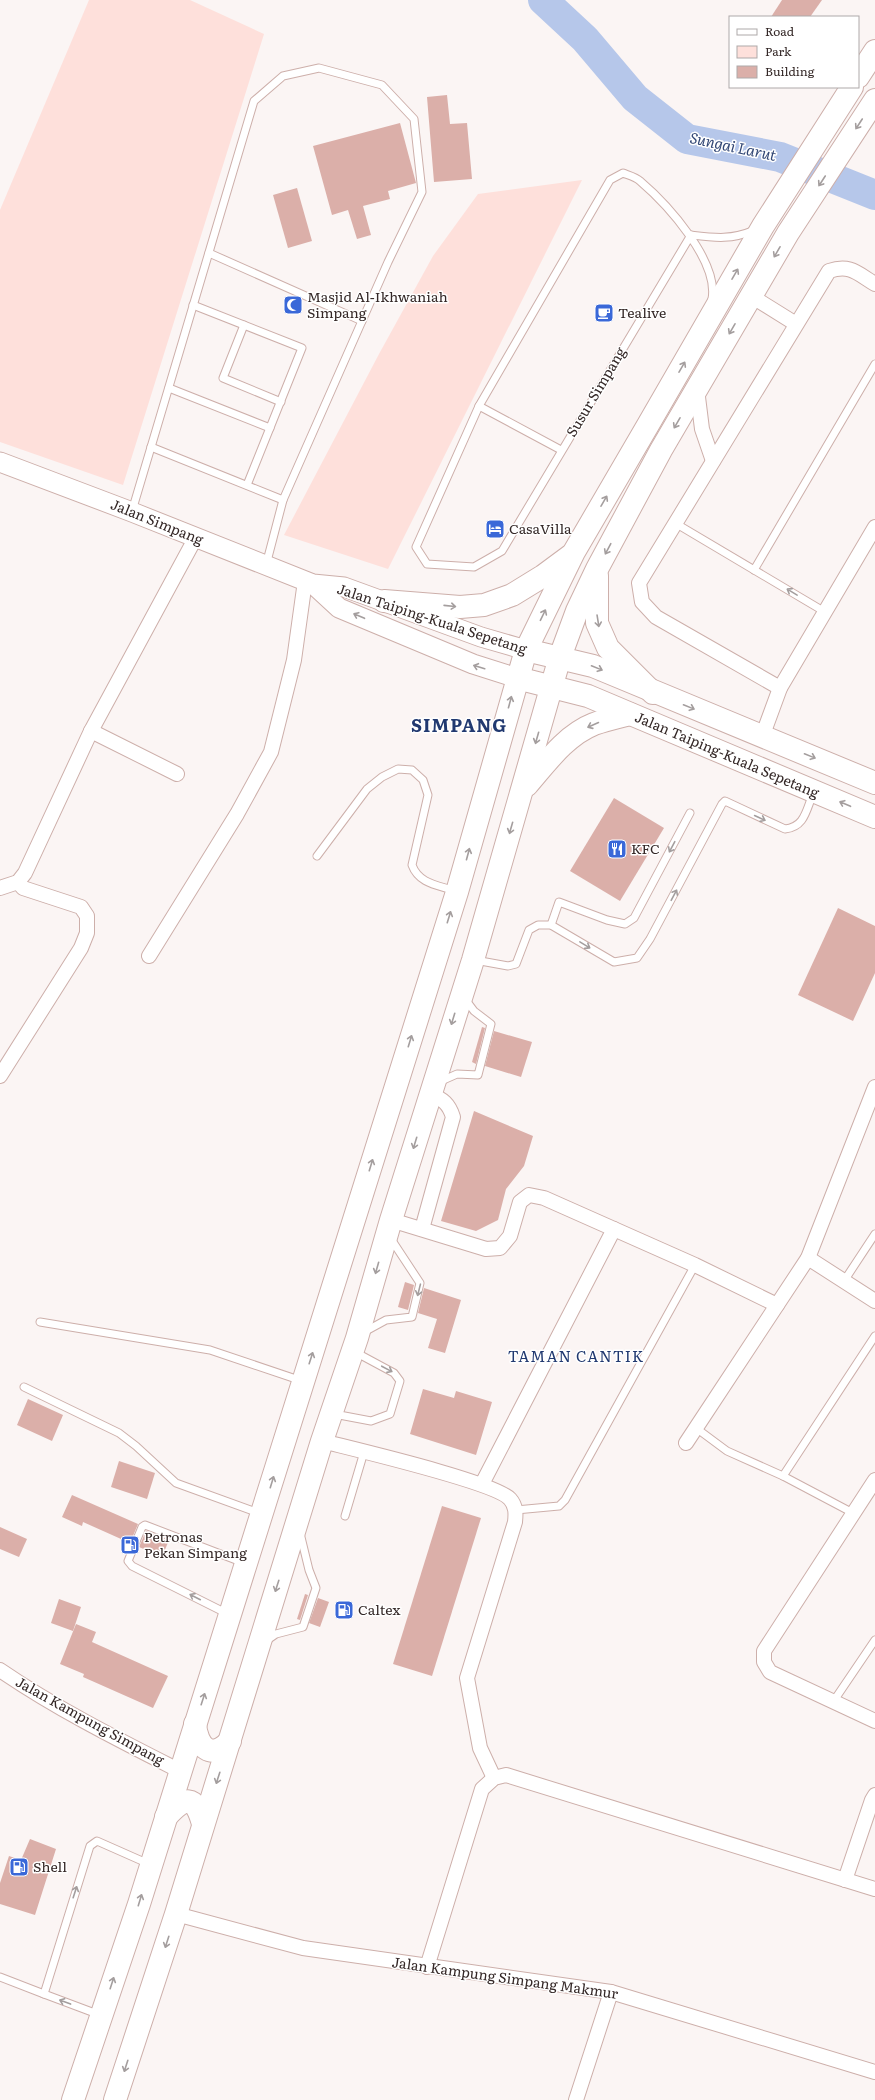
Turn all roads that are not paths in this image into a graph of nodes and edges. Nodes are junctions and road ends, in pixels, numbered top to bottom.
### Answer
1 (875, 51) edge
2 (859, 75) edge
3 (851, 88) edge
4 (875, 100) edge
5 (763, 226) junction
6 (691, 235) junction
7 (209, 253) junction
8 (875, 284) edge
9 (751, 296) junction
10 (194, 305) junction
11 (708, 320) junction
12 (362, 321) junction
13 (796, 324) junction
14 (244, 325) junction
15 (875, 364) edge
16 (169, 388) junction
17 (696, 389) junction
18 (281, 402) junction
19 (479, 406) junction
20 (270, 428) junction
21 (151, 447) junction
22 (561, 450) junction
23 (713, 461) junction
24 (0, 462) edge
25 (247, 485) junction
26 (283, 500) junction
27 (132, 512) junction
28 (675, 523) junction
29 (875, 527) edge
30 (196, 538) junction
31 (574, 552) junction
32 (266, 565) junction
33 (597, 569) junction
34 (754, 570) junction
35 (309, 583) junction
36 (384, 601) junction
37 (825, 612) junction
38 (526, 650) junction
39 (560, 657) junction
40 (517, 678) junction
41 (552, 687) junction
42 (780, 688) junction
43 (653, 693) junction
44 (630, 714) junction
45 (91, 731) junction
46 (762, 737) junction
47 (177, 774) dead end
48 (875, 783) edge
49 (522, 790) junction
50 (815, 792) junction
51 (690, 813) dead end
52 (875, 817) edge
53 (317, 856) dead end
54 (18, 882) junction
55 (0, 888) edge
56 (457, 892) junction
57 (552, 925) junction
58 (149, 956) dead end
59 (473, 960) junction
60 (462, 992) junction
61 (0, 1076) edge
62 (875, 1087) edge
63 (431, 1091) junction
64 (871, 1112) edge
65 (389, 1227) junction
66 (422, 1229) junction
67 (614, 1229) junction
68 (875, 1234) edge
69 (808, 1258) junction
70 (695, 1265) junction
71 (844, 1281) junction
72 (875, 1301) edge
73 (777, 1305) junction
74 (40, 1322) dead end
75 (875, 1336) edge
76 (355, 1344) junction
77 (303, 1381) junction
78 (24, 1387) dead end
79 (332, 1413) junction
80 (696, 1428) junction
81 (322, 1441) junction
82 (686, 1443) dead end
83 (364, 1452) junction
84 (783, 1476) junction
85 (875, 1480) edge
86 (482, 1484) junction
87 (516, 1510) junction
88 (854, 1513) junction
89 (261, 1514) junction
90 (345, 1516) dead end
91 (297, 1521) junction
92 (246, 1563) junction
93 (230, 1615) junction
94 (875, 1640) edge
95 (258, 1647) junction
96 (0, 1670) edge
97 (833, 1702) junction
98 (875, 1721) edge
99 (195, 1724) junction
100 (230, 1741) junction
101 (180, 1771) junction
102 (494, 1778) junction
103 (875, 1795) edge
104 (166, 1817) junction
105 (203, 1824) junction
106 (151, 1865) junction
107 (845, 1880) junction
108 (875, 1889) edge
109 (176, 1914) junction
110 (427, 1967) junction
111 (0, 1977) edge
112 (611, 1992) junction
113 (44, 1994) junction
114 (102, 2016) junction
115 (875, 2072) edge
116 (73, 2100) edge
117 (114, 2100) edge
118 (576, 2100) edge

1 - 2 main road
3 - 5 main road
4 -> 9 main road
5 - 6 lane
11 -> 5 main road
6 - 11 lane
6 - 19 lane
6 - 22 lane, Susur Simpang
7 - 10 lane
7 - 12 lane
7 - 12 lane
8 - 13 street
9 - 13 street
9 -> 17 main road
10 - 14 lane
10 - 16 lane
31 -> 11 main road
12 - 26 lane
13 - 23 street
14 - 18 lane
14 - 18 lane
15 - 34 lane
16 - 20 lane
16 - 21 lane
17 - 23 street
17 -> 33 main road
18 - 20 lane
19 - 22 lane
19 - 22 lane, Susur Simpang
20 - 25 lane
21 - 25 lane
21 - 27 lane
23 - 28 street
24 - 27 main road, Jalan Simpang
25 - 26 lane
26 - 32 lane
27 - 30 main road, Jalan Simpang
28 - 34 lane
28 - 42 street
29 - 37 street
30 - 32 main road, Jalan Simpang
30 - 45 street
36 -> 31 main road
38 -> 31 main road
32 - 35 main road, Jalan Simpang
33 - 39 main road
33 -> 43 main road
37 -> 34 lane
35 - 36 main road, Jalan Taiping-Kuala Sepetang
40 -> 35 main road, Jalan Taiping-Kuala Sepetang
35 - 58 street
36 - 38 main road, Jalan Taiping-Kuala Sepetang
37 - 42 street
38 - 39 main road, Jalan Taiping-Kuala Sepetang
38 - 40 main road
39 - 41 main road
39 -> 43 main road, Jalan Taiping-Kuala Sepetang
40 - 41 main road, Jalan Taiping-Kuala Sepetang
56 -> 40 main road
41 - 44 main road, Jalan Taiping-Kuala Sepetang
41 -> 49 main road
42 - 46 street
43 -> 46 main road, Jalan Taiping-Kuala Sepetang
44 -> 49 main road
44 - 50 main road, Jalan Taiping-Kuala Sepetang
45 - 47 street
45 - 54 street
46 -> 48 main road, Jalan Taiping-Kuala Sepetang
49 -> 59 main road
52 -> 50 main road, Jalan Taiping-Kuala Sepetang
57 -> 50 lane
51 -> 57 lane
53 - 56 lane
54 - 55 street
54 - 61 street
77 -> 56 main road
57 - 59 lane
59 - 60 main road
60 -> 63 main road
60 - 63 lane
62 - 64 street
63 -> 65 main road
63 - 66 street
64 - 69 street
65 - 66 street
65 -> 76 main road
65 -> 76 lane
66 - 67 street
67 - 70 street
67 - 86 street
68 - 71 lane
69 - 71 street
69 - 73 street
70 - 73 street
70 - 87 lane
71 - 72 street
73 - 80 street
74 - 77 lane
75 - 84 lane
76 - 79 main road
76 -> 79 lane
89 -> 77 main road
78 - 89 lane
79 - 81 main road
80 - 82 street
80 - 84 lane
81 - 83 street
81 - 91 main road
83 - 86 street
83 - 90 lane
84 - 88 lane
85 - 88 street
86 - 87 street
87 - 102 street
88 - 97 street
89 - 92 main road
91 -> 95 main road
91 - 95 lane
92 - 93 main road
93 -> 92 lane
99 -> 93 main road
94 - 97 lane
95 - 100 main road
96 - 101 street, Jalan Kampung Simpang
97 - 98 street
99 - 100 main road
99 - 101 main road
100 -> 105 main road
101 - 104 main road
102 - 107 street
102 - 110 street
103 - 107 street
104 - 105 main road
104 - 106 main road
105 - 109 main road
113 -> 106 lane
114 -> 106 main road
107 - 108 street
109 - 110 street, Jalan Kampung Simpang Makmur
109 -> 117 main road
110 - 112 street, Jalan Kampung Simpang Makmur
111 - 113 lane
112 - 115 street, Jalan Kampung Simpang Makmur
112 - 118 street
114 -> 113 lane
114 - 116 main road

